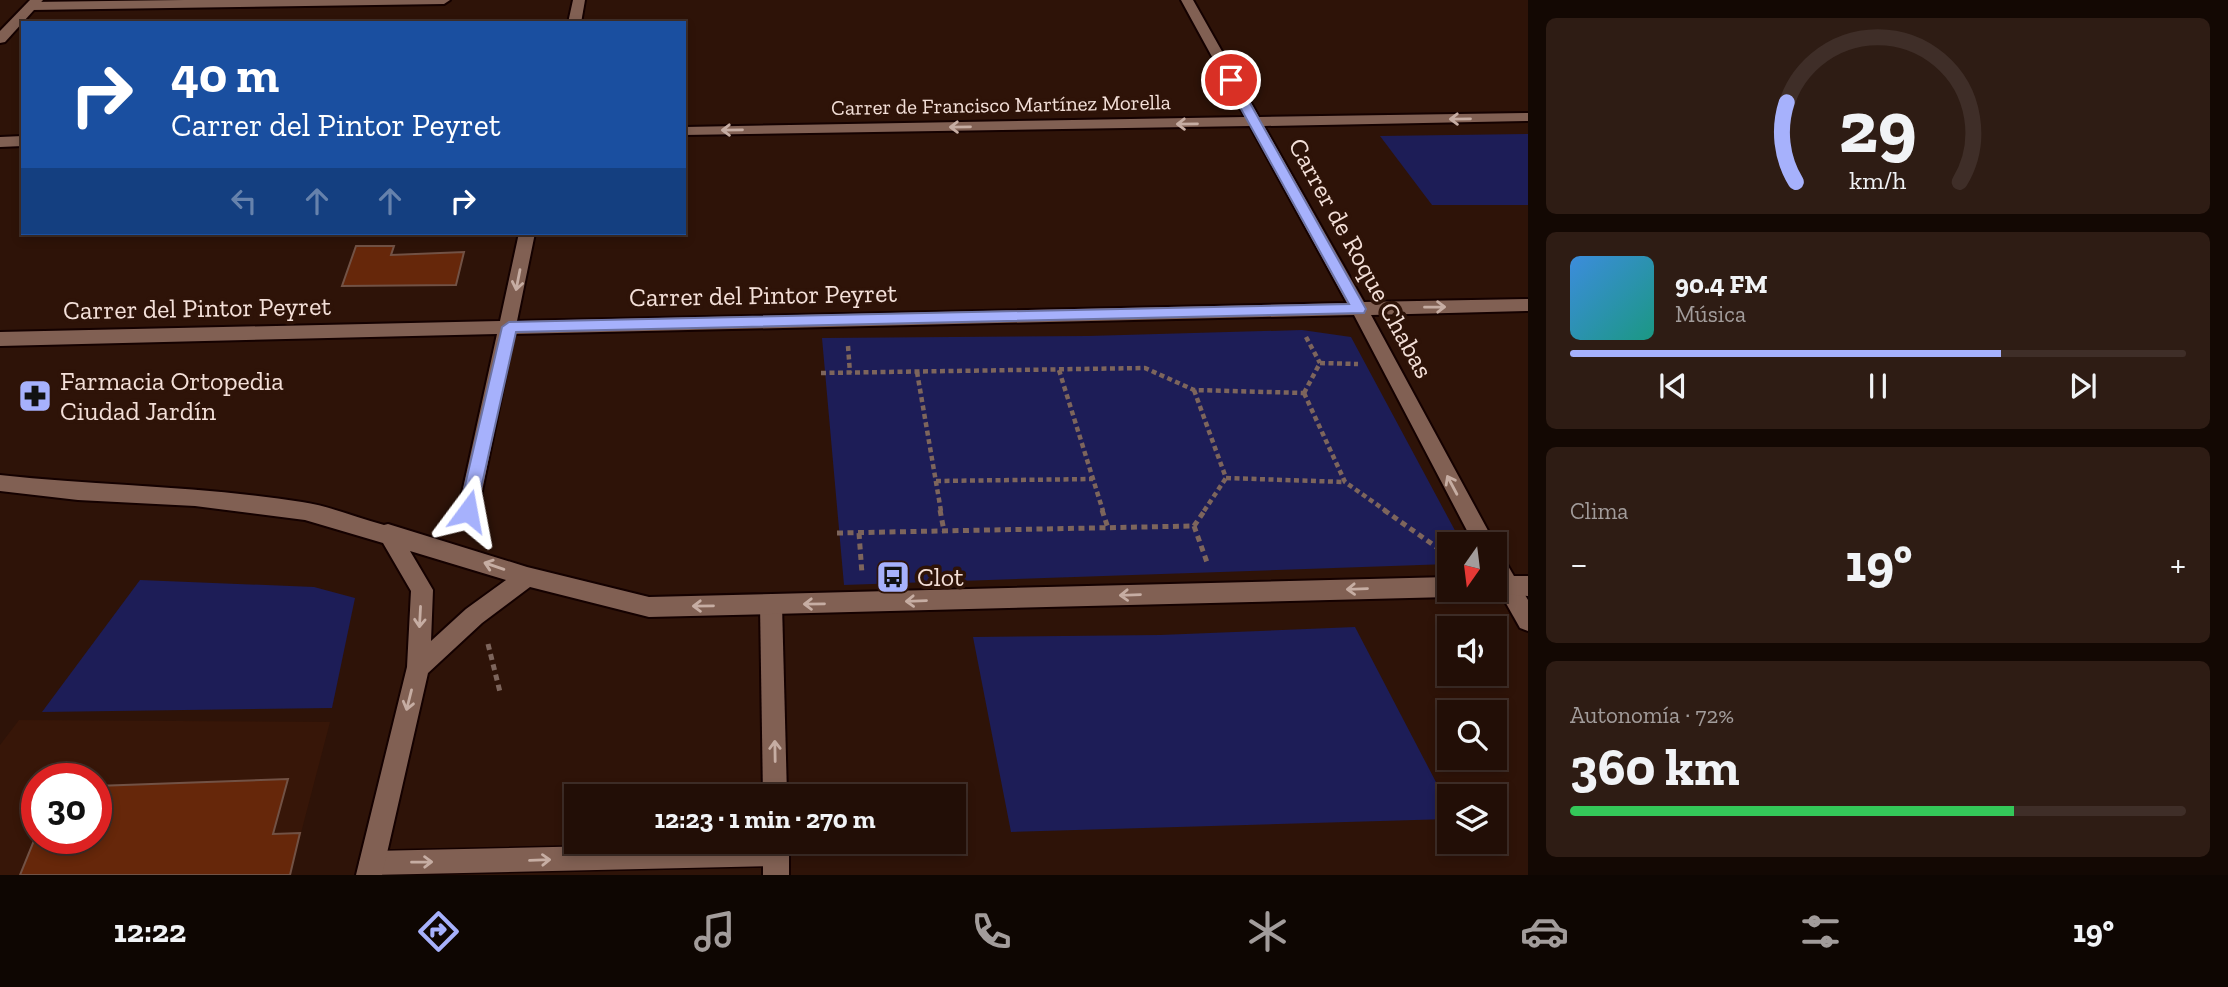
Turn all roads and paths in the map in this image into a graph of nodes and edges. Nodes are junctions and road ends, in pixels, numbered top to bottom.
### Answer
1 (444, 0) edge
2 (579, 0) edge
3 (1187, 0) edge
4 (34, 3) edge
5 (574, 21) edge
6 (0, 39) edge
7 (1528, 117) edge
8 (1255, 123) junction
9 (686, 131) edge
10 (21, 141) edge
11 (0, 142) edge
12 (527, 235) edge
13 (1528, 305) edge
14 (1359, 309) junction
15 (509, 327) junction
16 (1302, 330) dead end
17 (847, 336) dead end
18 (0, 338) edge
19 (1320, 363) junction
20 (1367, 365) dead end
21 (1059, 370) junction
22 (918, 372) junction
23 (821, 373) dead end
24 (850, 373) junction
25 (1194, 390) junction
26 (1304, 393) junction
27 (1226, 478) junction
28 (1093, 479) junction
29 (936, 481) junction
30 (1345, 482) junction
31 (0, 483) edge
32 (468, 511) dead end
33 (1194, 526) junction
34 (1108, 528) junction
35 (944, 531) junction
36 (1479, 532) edge
37 (388, 533) junction
38 (837, 533) dead end
39 (859, 533) junction
40 (1437, 547) edge
41 (1212, 575) dead end
42 (527, 577) junction
43 (1510, 586) edge
44 (863, 587) dead end
45 (1437, 587) edge
46 (771, 605) junction
47 (1528, 621) edge
48 (488, 645) dead end
49 (418, 667) junction
50 (500, 692) dead end
51 (775, 784) edge
52 (776, 857) edge
53 (370, 869) edge

1 - 4 street
2 - 5 street
3 - 8 street, Carrer de Roque Chabas
4 - 6 street
7 -> 8 street, Carrer de Francisco Martínez Morella
8 -> 9 street, Carrer de Francisco Martínez Morella
8 - 14 street, Carrer de Roque Chabas
10 - 11 street
12 -> 15 street
14 -> 13 street, Carrer del Pintor Peyret
14 - 15 street, Carrer del Pintor Peyret
36 -> 14 street, Carrer de Roque Chabas
15 - 18 street, Carrer del Pintor Peyret
15 - 32 street
16 - 19 path
17 - 24 path
19 - 20 path
19 - 26 path
21 - 22 path
21 - 25 path
21 - 28 path
22 - 24 path
22 - 29 path
23 - 24 path
25 - 26 path
25 - 27 path
26 - 30 path
27 - 30 path
27 - 33 path
28 - 29 path
28 - 34 path
29 - 35 path
30 - 40 path
31 - 37 street
33 - 34 path
33 - 41 path
34 - 35 path
35 - 39 path
42 -> 37 street
37 -> 49 street
38 - 39 path
39 - 44 path
46 -> 42 street
42 - 49 street
43 - 47 street
45 -> 46 street
51 -> 46 street
48 - 50 path
49 -> 53 street
53 -> 52 lane

